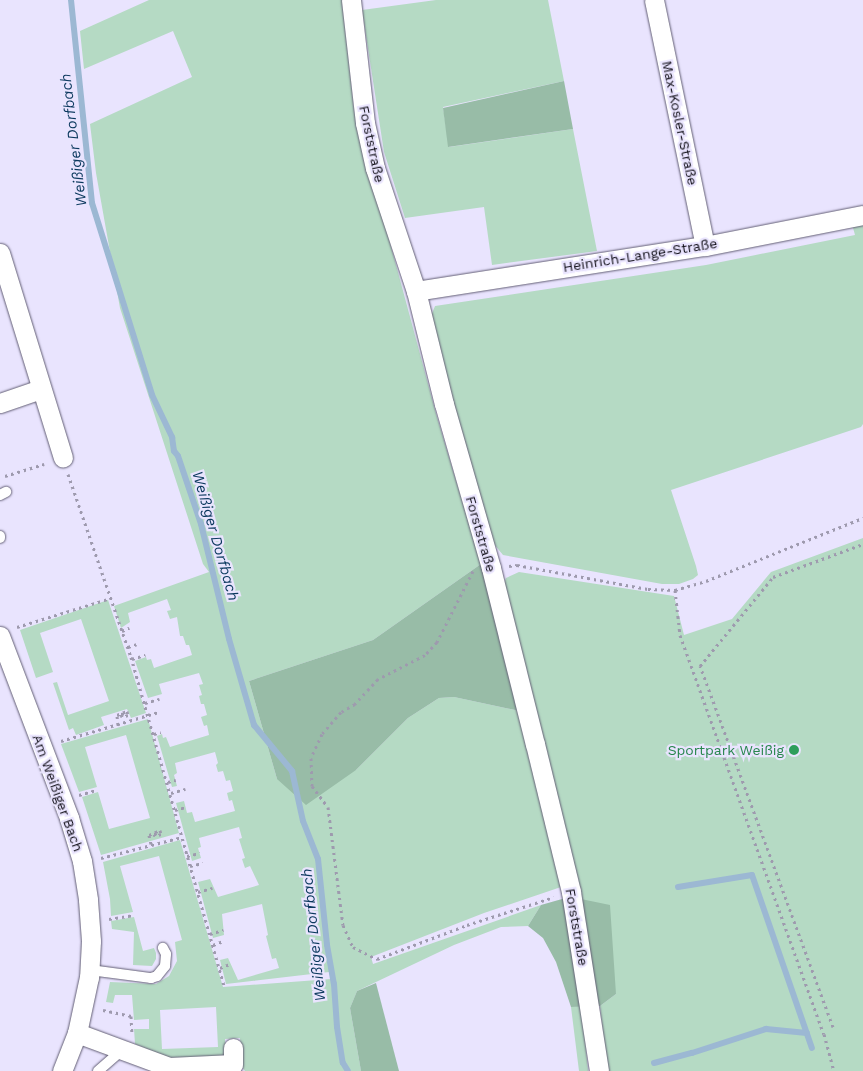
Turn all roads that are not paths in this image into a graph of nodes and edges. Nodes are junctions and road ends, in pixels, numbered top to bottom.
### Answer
1 (351, 0) edge
2 (654, 0) edge
3 (863, 215) edge
4 (705, 246) junction
5 (1, 262) edge
6 (416, 290) junction
7 (41, 389) junction
8 (0, 403) edge
9 (62, 458) road end
10 (4, 633) edge
11 (163, 948) dead end
12 (90, 970) junction
13 (77, 1033) junction
14 (233, 1048) dead end
15 (128, 1050) junction
16 (169, 1069) edge
17 (62, 1071) edge
18 (98, 1071) edge
19 (599, 1071) edge

1 - 6 street, Forststraße
2 - 4 street, Max-Kosler-Straße
3 - 4 street, Heinrich-Lange-Straße
4 - 6 street, Heinrich-Lange-Straße
5 - 7 street
6 - 19 street, Forststraße
7 - 8 street
7 - 9 street
10 - 12 street, Am Weißiger Bach
11 - 12 lane
12 - 13 street, Am Weißiger Bach
13 - 15 street
13 - 17 street, Am Weißiger Bach
14 - 16 street
15 - 16 street
15 - 18 lane

